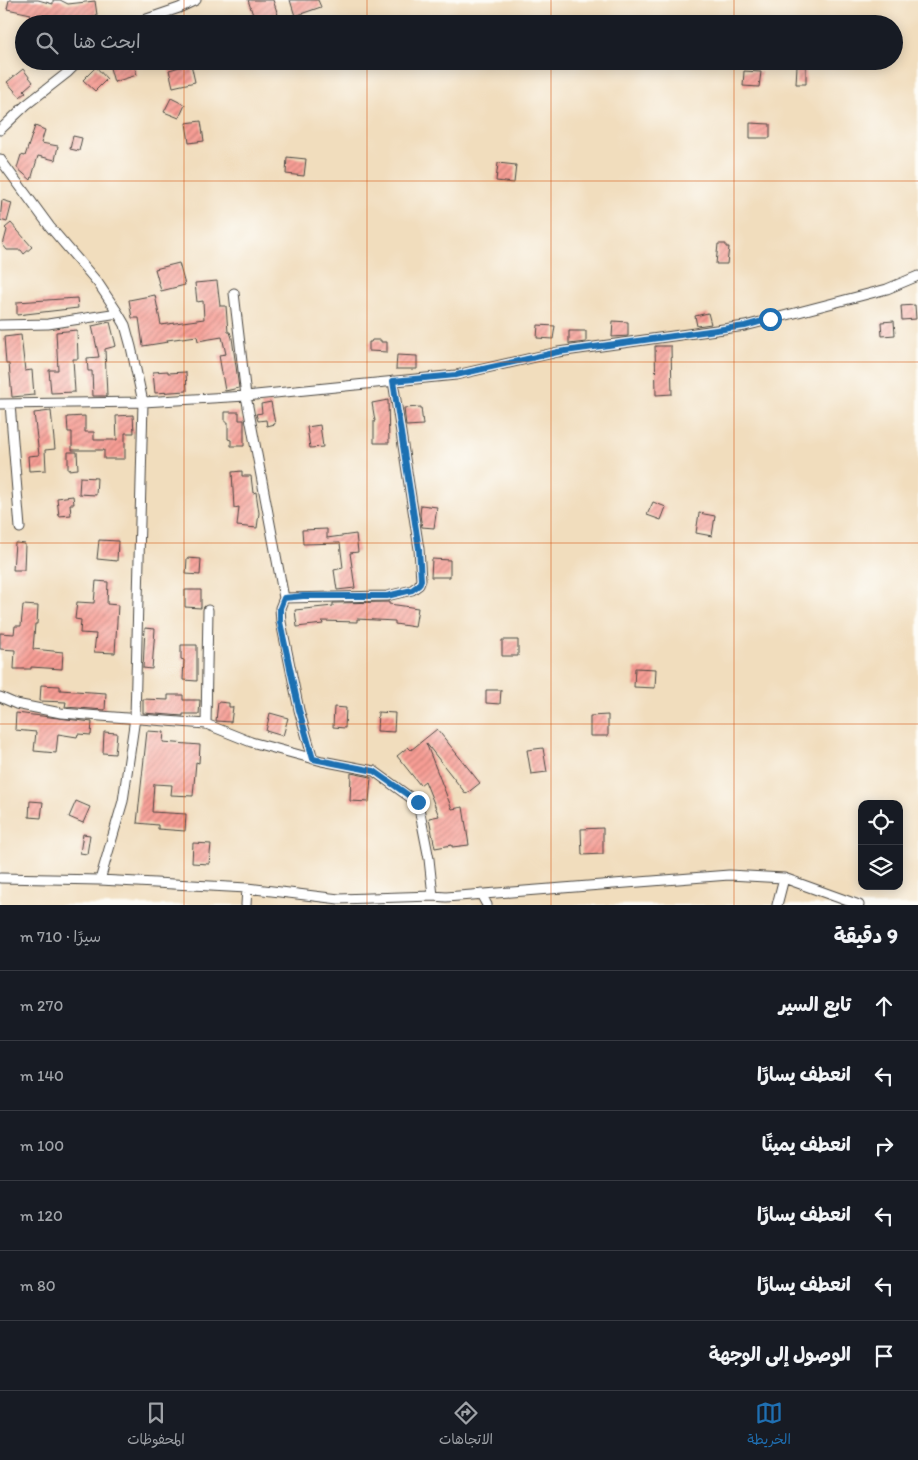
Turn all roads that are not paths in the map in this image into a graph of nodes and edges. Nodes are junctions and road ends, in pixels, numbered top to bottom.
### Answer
1 (196, 0) edge
2 (158, 15) edge
3 (69, 70) edge
4 (0, 130) edge
5 (0, 159) edge
6 (918, 276) edge
7 (234, 293) dead end
8 (118, 313) junction
9 (0, 325) edge
10 (393, 381) junction
11 (246, 396) junction
12 (143, 402) junction
13 (0, 404) edge
14 (10, 404) junction
15 (20, 528) dead end
16 (284, 598) junction
17 (208, 610) dead end
18 (0, 697) edge
19 (135, 718) junction
20 (206, 724) junction
21 (313, 759) junction
22 (0, 878) edge
23 (784, 878) junction
24 (100, 880) junction
25 (247, 888) junction
26 (480, 894) junction
27 (433, 896) junction
28 (246, 905) edge
29 (487, 905) edge
30 (777, 905) edge
31 (859, 905) edge

1 - 2 street
3 - 4 street
5 - 8 street
6 - 10 street
7 - 11 street
8 - 9 street
8 - 12 street
10 - 11 street
10 - 16 street
11 - 12 street
11 - 16 street
12 - 14 street
12 - 19 street
13 - 14 street
14 - 15 street
16 - 21 street
17 - 20 street
18 - 19 street
19 - 20 street
19 - 24 street
20 - 21 street
21 - 27 street
22 - 24 street
23 - 26 street
23 - 30 street
23 - 31 street
24 - 25 street
25 - 27 street
25 - 28 street
26 - 27 street
26 - 29 street

